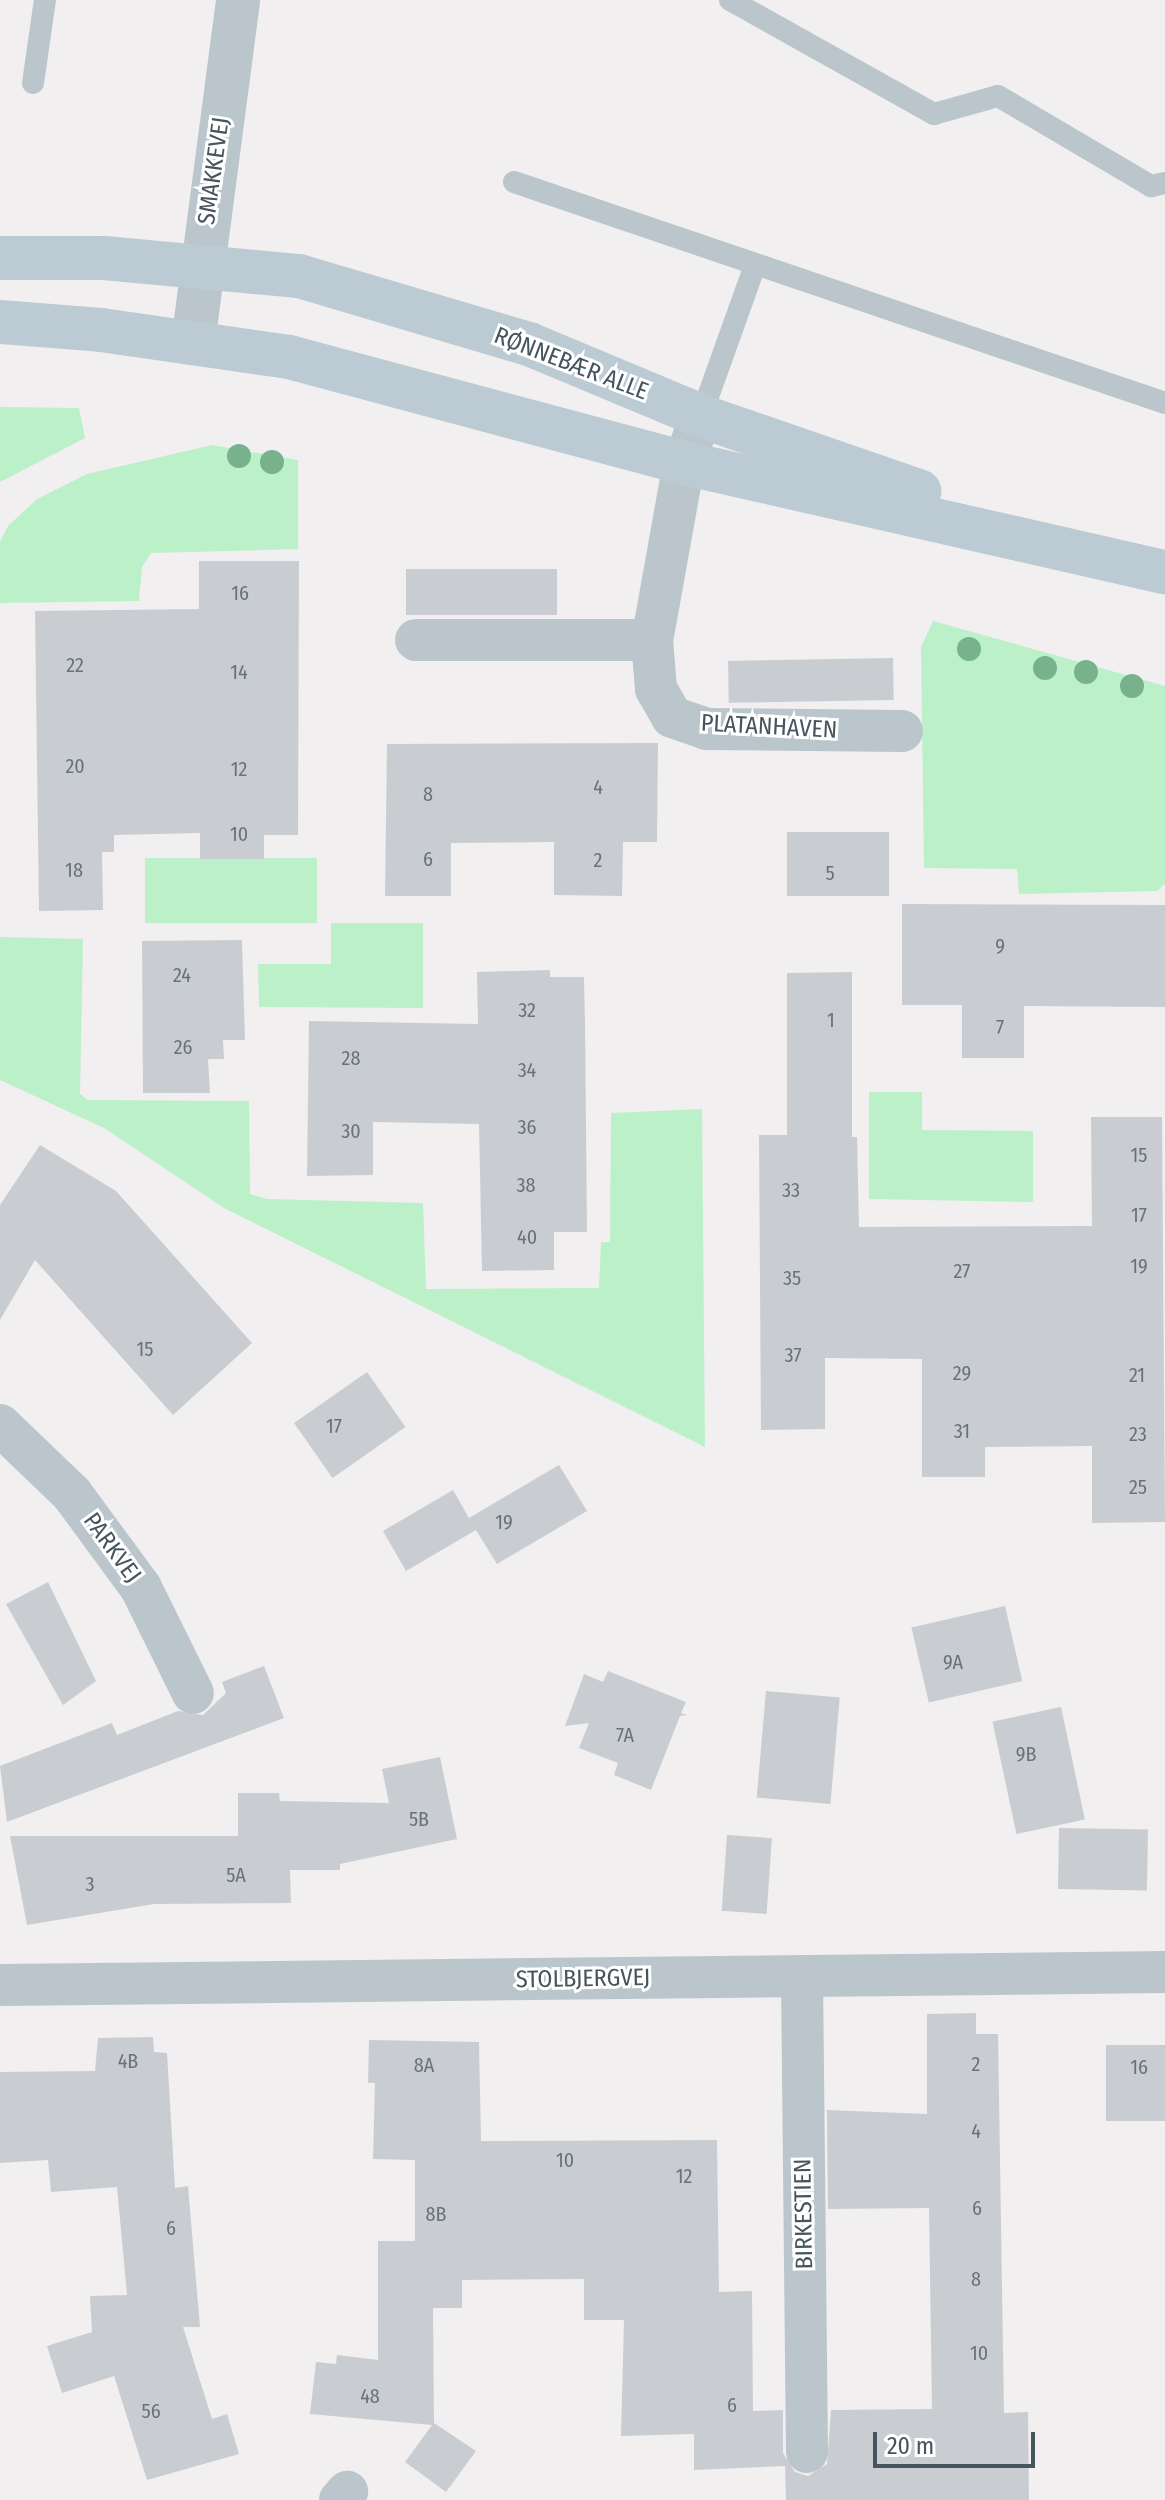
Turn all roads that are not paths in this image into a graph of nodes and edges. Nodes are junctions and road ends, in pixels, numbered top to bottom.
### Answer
1 (45, 0) edge
2 (238, 0) edge
3 (730, 0) edge
4 (33, 83) dead end
5 (514, 182) dead end
6 (1165, 183) edge
7 (0, 258) edge
8 (755, 265) junction
9 (201, 267) junction
10 (0, 322) edge
11 (193, 343) junction
12 (1165, 403) edge
13 (701, 416) junction
14 (684, 463) junction
15 (1122, 560) junction
16 (1165, 572) edge
17 (416, 640) dead end
18 (652, 640) junction
19 (902, 731) dead end
20 (0, 1425) edge
21 (193, 1693) dead end
22 (1165, 1972) edge
23 (802, 1976) junction
24 (0, 1985) edge
25 (807, 2452) dead end

1 - 4 lane
2 - 9 street, SMAKKEVEJ
3 - 6 lane
5 - 8 lane
7 - 9 main road, RØNNEBÆR ALLE
8 - 12 lane
8 - 13 lane
9 - 11 street, SMAKKEVEJ
9 - 13 main road, RØNNEBÆR ALLE
10 - 11 main road, RØNNEBÆR ALLE
11 - 14 main road, RØNNEBÆR ALLE
13 - 14 street, PLATANHAVEN
13 - 15 main road, RØNNEBÆR ALLE
14 - 15 main road, RØNNEBÆR ALLE
14 - 18 street, PLATANHAVEN
15 - 16 main road, RØNNEBÆR ALLE
17 - 18 street
18 - 19 street, PLATANHAVEN
20 - 21 street, PARKVEJ
22 - 23 street, STOLBJERGVEJ
23 - 24 street, STOLBJERGVEJ
23 - 25 street, BIRKESTIEN

